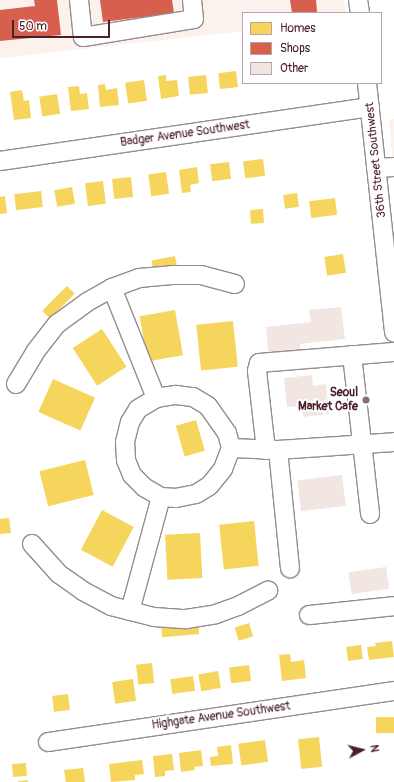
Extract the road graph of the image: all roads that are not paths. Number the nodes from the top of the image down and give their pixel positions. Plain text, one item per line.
1 (78, 0) edge
2 (192, 0) edge
3 (358, 0) edge
4 (360, 12) edge
5 (367, 84) edge
6 (370, 107) junction
7 (0, 161) edge
8 (385, 167) edge
9 (235, 284) dead end
10 (112, 288) junction
11 (393, 312) edge
12 (394, 333) edge
13 (394, 352) edge
14 (352, 355) junction
15 (16, 384) dead end
16 (156, 398) junction
17 (394, 442) edge
18 (362, 445) junction
19 (231, 448) junction
20 (272, 450) junction
21 (161, 497) junction
22 (370, 514) dead end
23 (32, 544) dead end
24 (290, 568) dead end
25 (268, 591) dead end
26 (394, 606) edge
27 (130, 612) junction
28 (309, 615) dead end
29 (394, 691) edge
30 (48, 742) dead end

1 - 2 street
3 - 4 street
5 - 6 street, 36th Street Southwest
6 - 7 street, Badger Avenue Southwest
6 - 8 street, 36th Street Southwest
8 - 11 street, 36th Street Southwest
9 - 10 street
10 - 15 street
10 - 16 street
11 - 12 street, 36th Street Southwest
13 - 14 street
14 - 18 street
14 - 20 street
16 - 19 street
16 - 21 street
17 - 18 street
18 - 20 street
18 - 22 street
19 - 20 street
19 - 21 street
20 - 24 street
21 - 27 street
23 - 27 street
25 - 27 street
26 - 28 street
29 - 30 street, Highgate Avenue Southwest

